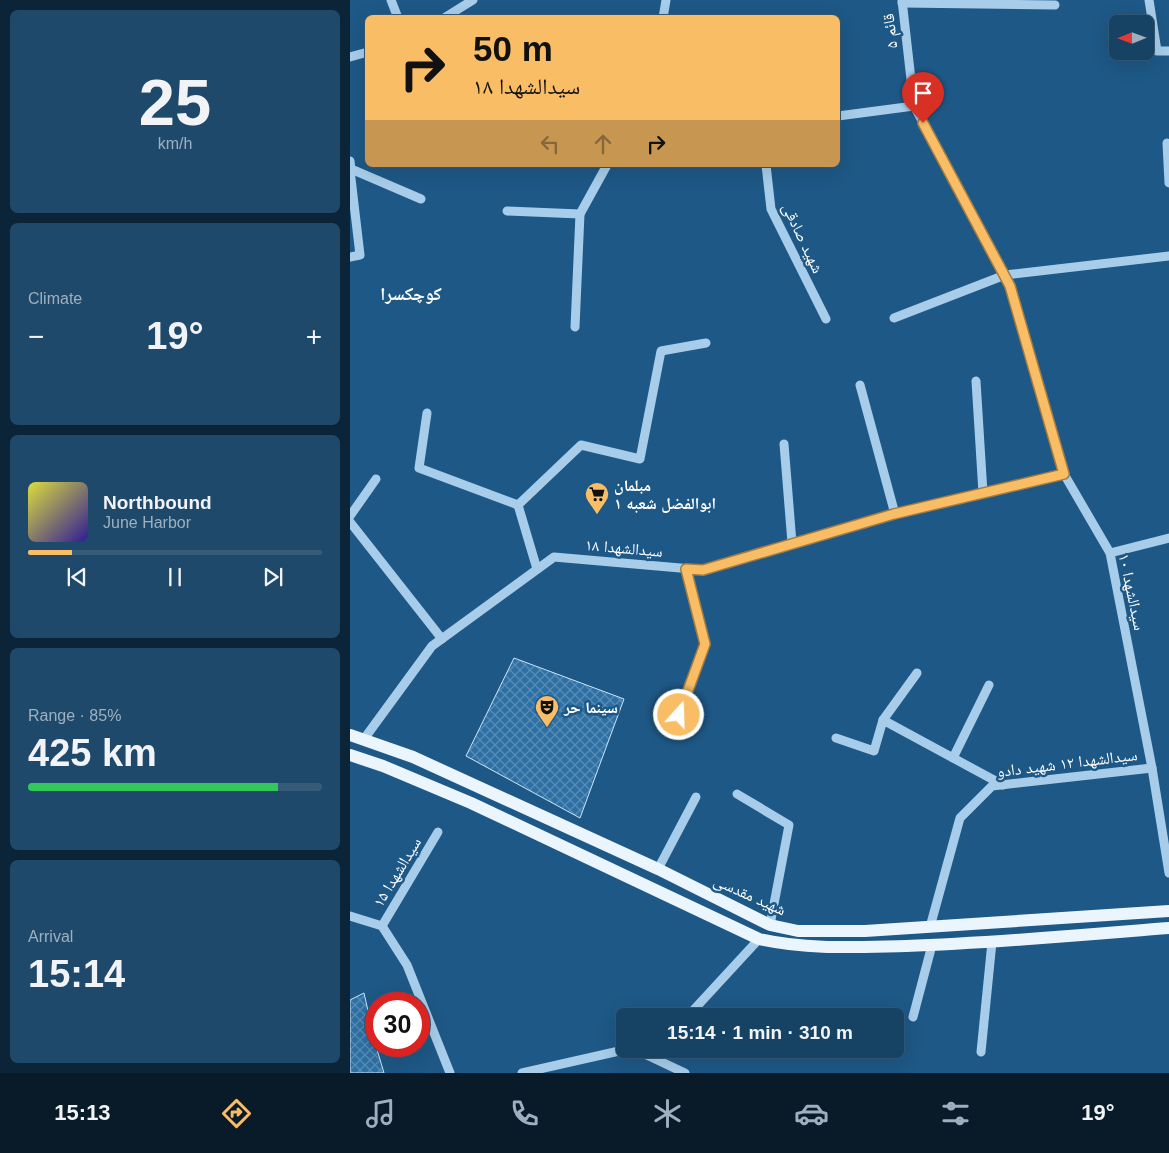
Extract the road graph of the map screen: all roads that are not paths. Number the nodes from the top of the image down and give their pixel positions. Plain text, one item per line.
1 (391, 0) edge
2 (473, 0) edge
3 (666, 0) edge
4 (1149, 0) edge
5 (902, 2) edge
6 (1055, 6) dead end
7 (397, 15) edge
8 (449, 15) edge
9 (664, 15) edge
10 (1169, 51) edge
11 (365, 53) edge
12 (350, 57) edge
13 (914, 106) junction
14 (840, 116) edge
15 (1167, 143) dead end
16 (350, 167) edge
17 (606, 167) edge
18 (766, 167) edge
19 (1169, 183) edge
20 (421, 199) dead end
21 (507, 212) dead end
22 (580, 214) junction
23 (1169, 256) edge
24 (350, 257) edge
25 (1004, 275) junction
26 (894, 318) dead end
27 (826, 319) dead end
28 (575, 327) dead end
29 (706, 343) dead end
30 (976, 381) dead end
31 (860, 385) dead end
32 (427, 412) dead end
33 (784, 444) dead end
34 (1064, 474) junction
35 (376, 479) dead end
36 (982, 493) junction
37 (518, 505) junction
38 (894, 514) junction
39 (350, 516) edge
40 (350, 522) edge
41 (1169, 538) edge
42 (792, 543) junction
43 (1110, 553) junction
44 (537, 569) junction
45 (686, 569) junction
46 (442, 639) junction
47 (917, 673) dead end
48 (989, 684) dead end
49 (679, 715) dead end
50 (883, 720) junction
51 (350, 735) edge
52 (836, 738) dead end
53 (364, 739) junction
54 (350, 755) edge
55 (953, 758) junction
56 (1152, 768) junction
57 (1003, 785) junction
58 (737, 794) dead end
59 (696, 797) dead end
60 (438, 832) dead end
61 (658, 869) junction
62 (1169, 873) edge
63 (1169, 911) edge
64 (350, 916) edge
65 (770, 925) junction
66 (382, 926) junction
67 (930, 927) junction
68 (1169, 928) edge
69 (759, 939) junction
70 (992, 942) junction
71 (932, 945) junction
72 (695, 1008) edge
73 (913, 1017) dead end
74 (616, 1052) edge
75 (981, 1052) dead end
76 (653, 1058) edge
77 (450, 1073) edge
78 (522, 1073) edge
79 (685, 1073) edge

1 - 7 street
2 - 8 street
3 - 9 street
4 - 10 street
5 - 6 street
5 - 13 street, قائم ۵
11 - 12 street
13 - 14 street
13 - 25 street, قائم ۵
15 - 19 street
16 - 20 street
16 - 24 street
17 - 22 street
18 - 27 street, شهید صادقی
21 - 22 street
22 - 28 street
23 - 25 street
25 - 26 street
25 - 34 street, سیدالشهدا ۱۰
29 - 37 street
30 - 36 street
31 - 38 street
32 - 37 street
33 - 42 street
34 - 36 street, سیدالشهدا ۱۸
34 - 43 street, سیدالشهدا ۱۰
35 - 39 street
36 - 38 street, سیدالشهدا ۱۸
37 - 44 street
38 - 42 street, سیدالشهدا ۱۸
40 - 46 street
41 - 43 street
42 - 45 street, سیدالشهدا ۱۸
43 - 56 street, سیدالشهدا ۱۰
44 - 45 street, سیدالشهدا ۱۸
44 - 46 street, سیدالشهدا ۱۸
45 - 49 street
46 - 53 street, سیدالشهدا ۱۸
47 - 50 street
48 - 55 street
50 - 52 street
50 - 55 street
51 - 53 main road, شهید مقدسی
53 - 61 main road, شهید مقدسی
54 - 69 main road, شهید مقدسی
55 - 57 street
56 - 57 street, سیدالشهدا ۱۲ شهید دادو
56 - 62 street, سیدالشهدا ۱۰
57 - 67 street, سیدالشهدا ۱۲ شهید دادو
58 - 65 street
59 - 61 street
60 - 66 street, سیدالشهدا ۱۵
61 - 65 main road, شهید مقدسی
63 - 67 main road, شهید مقدسی
64 - 66 street
65 - 67 main road, شهید مقدسی
65 - 69 main road
66 - 77 street
68 - 70 main road, شهید مقدسی
69 - 71 main road, شهید مقدسی
69 - 72 street
70 - 71 main road, شهید مقدسی
70 - 75 street
71 - 73 street
74 - 78 street
76 - 79 street

